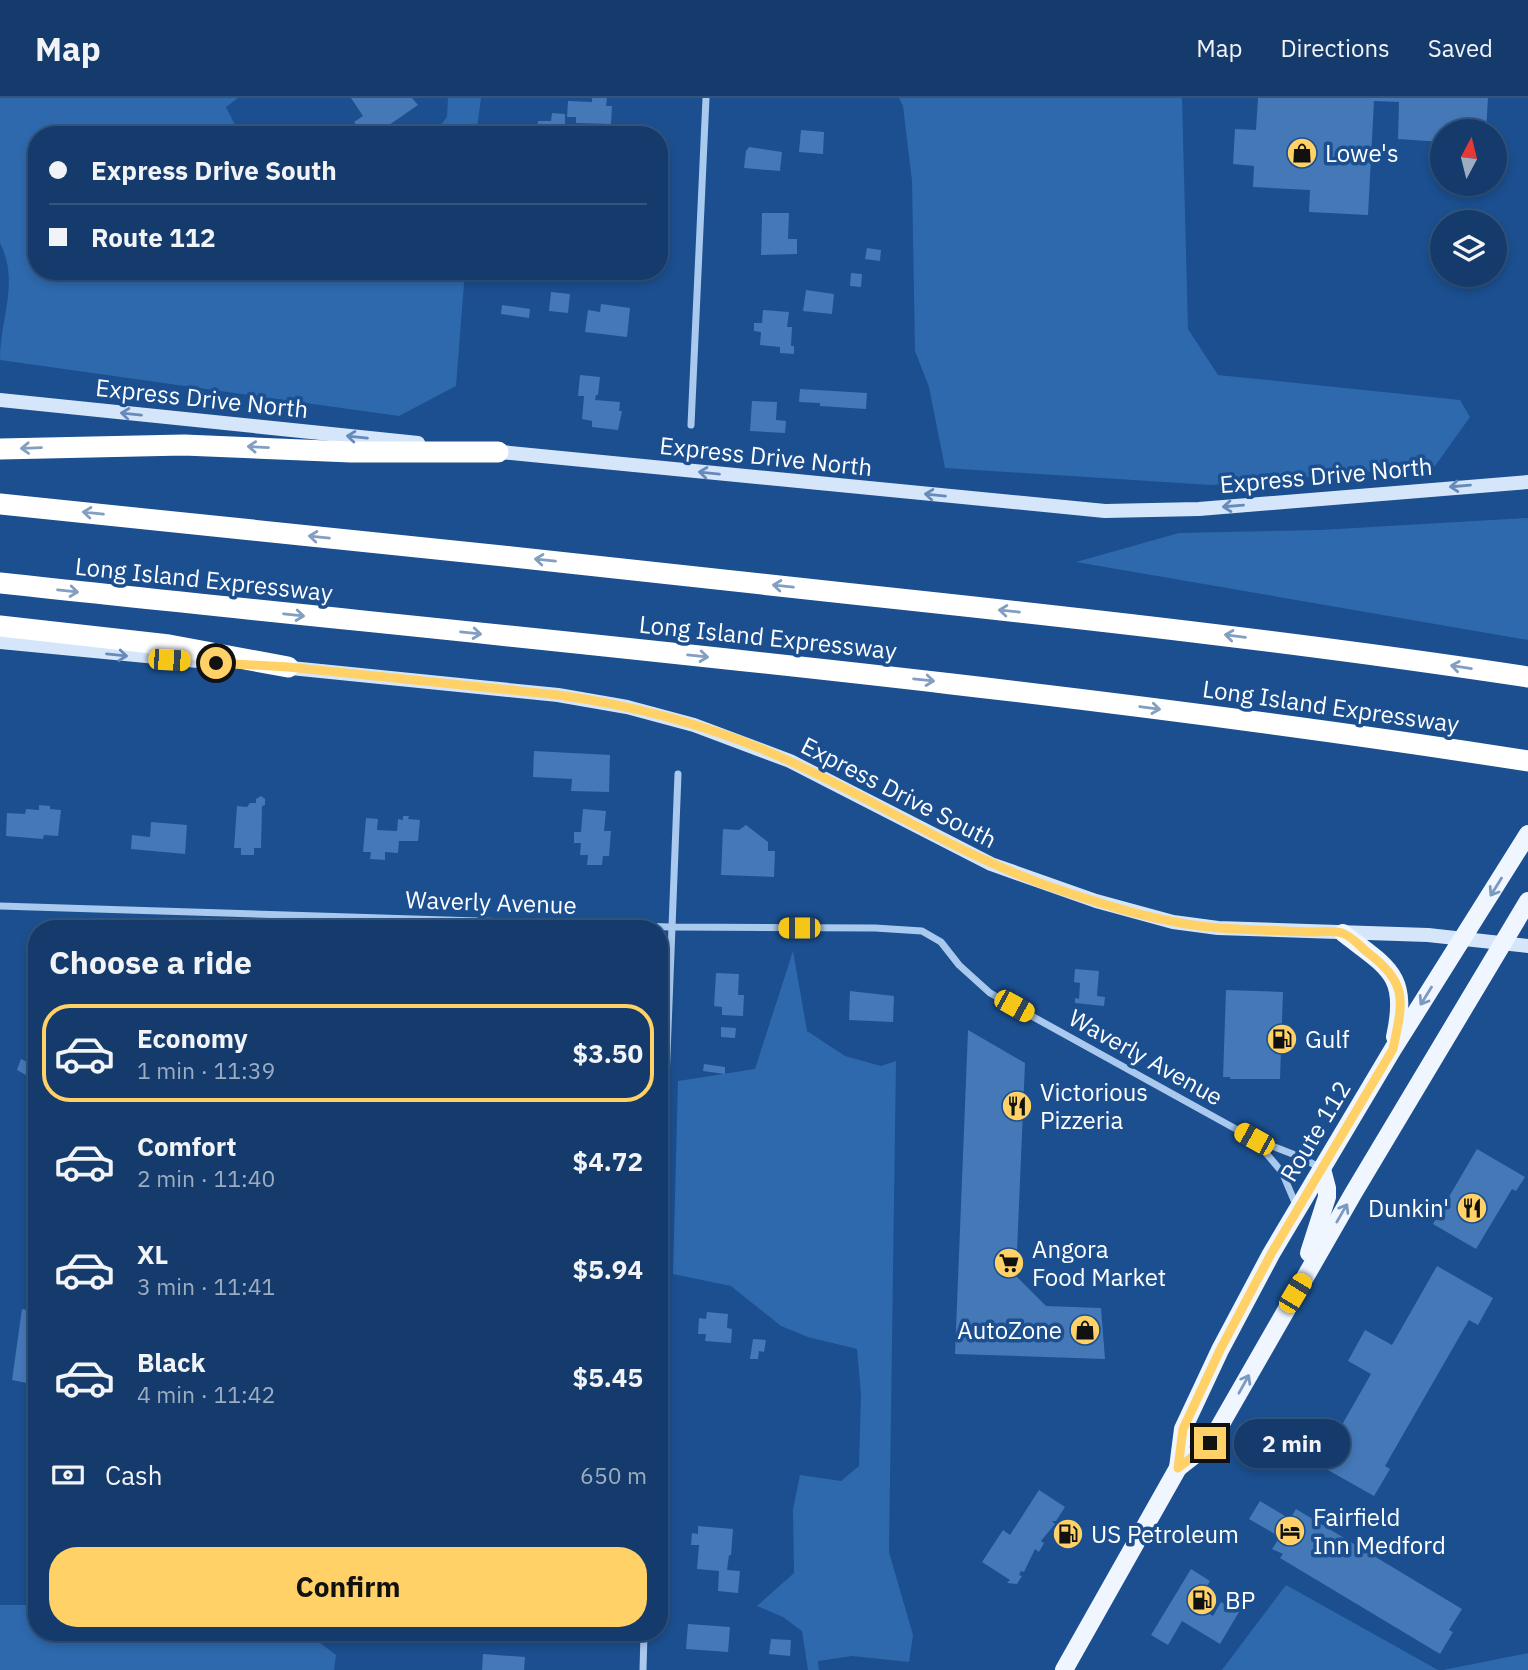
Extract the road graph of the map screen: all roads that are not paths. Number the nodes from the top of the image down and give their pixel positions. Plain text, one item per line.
1 (706, 98) edge
2 (0, 401) edge
3 (691, 425) dead end
4 (0, 449) edge
5 (498, 452) junction
6 (1528, 482) edge
7 (0, 504) edge
8 (0, 583) edge
9 (0, 626) edge
10 (0, 642) edge
11 (288, 667) junction
12 (1528, 677) edge
13 (1528, 761) edge
14 (678, 774) dead end
15 (1528, 834) edge
16 (1528, 901) edge
17 (0, 906) edge
18 (427, 920) edge
19 (668, 928) edge
20 (671, 928) junction
21 (1342, 933) junction
22 (1463, 939) junction
23 (1503, 943) junction
24 (1528, 946) edge
25 (668, 1011) edge
26 (1393, 1049) junction
27 (1254, 1139) junction
28 (1322, 1169) junction
29 (1297, 1209) junction
30 (1295, 1293) junction
31 (1178, 1468) junction
32 (645, 1641) edge
33 (643, 1670) edge
34 (1064, 1670) edge

1 - 3 street
5 -> 2 main road, Express Drive North
5 -> 4 highway
6 -> 5 main road, Express Drive North
12 -> 7 highway
8 -> 13 highway, Long Island Expressway
9 - 11 highway
10 -> 11 main road, Express Drive South
11 - 21 main road, Express Drive South
14 - 20 street
15 -> 22 main road, Route 112
16 - 23 main road, Route 112
17 - 18 street, Waverly Avenue
19 - 20 street, Waverly Avenue
20 - 25 street
20 - 27 street, Waverly Avenue
21 - 22 main road, Express Drive South
21 - 26 main road
22 - 23 main road, Express Drive South
22 -> 26 main road, Route 112
23 - 24 main road, Express Drive South
30 -> 23 main road, Route 112
26 - 28 main road, Route 112
27 - 28 street, Waverly Avenue
27 - 29 street, Waverly Avenue
28 - 29 main road, Route 112
28 - 30 main road
29 - 31 main road, Route 112
31 -> 30 main road, Route 112
31 - 34 main road, Route 112
32 - 33 street

